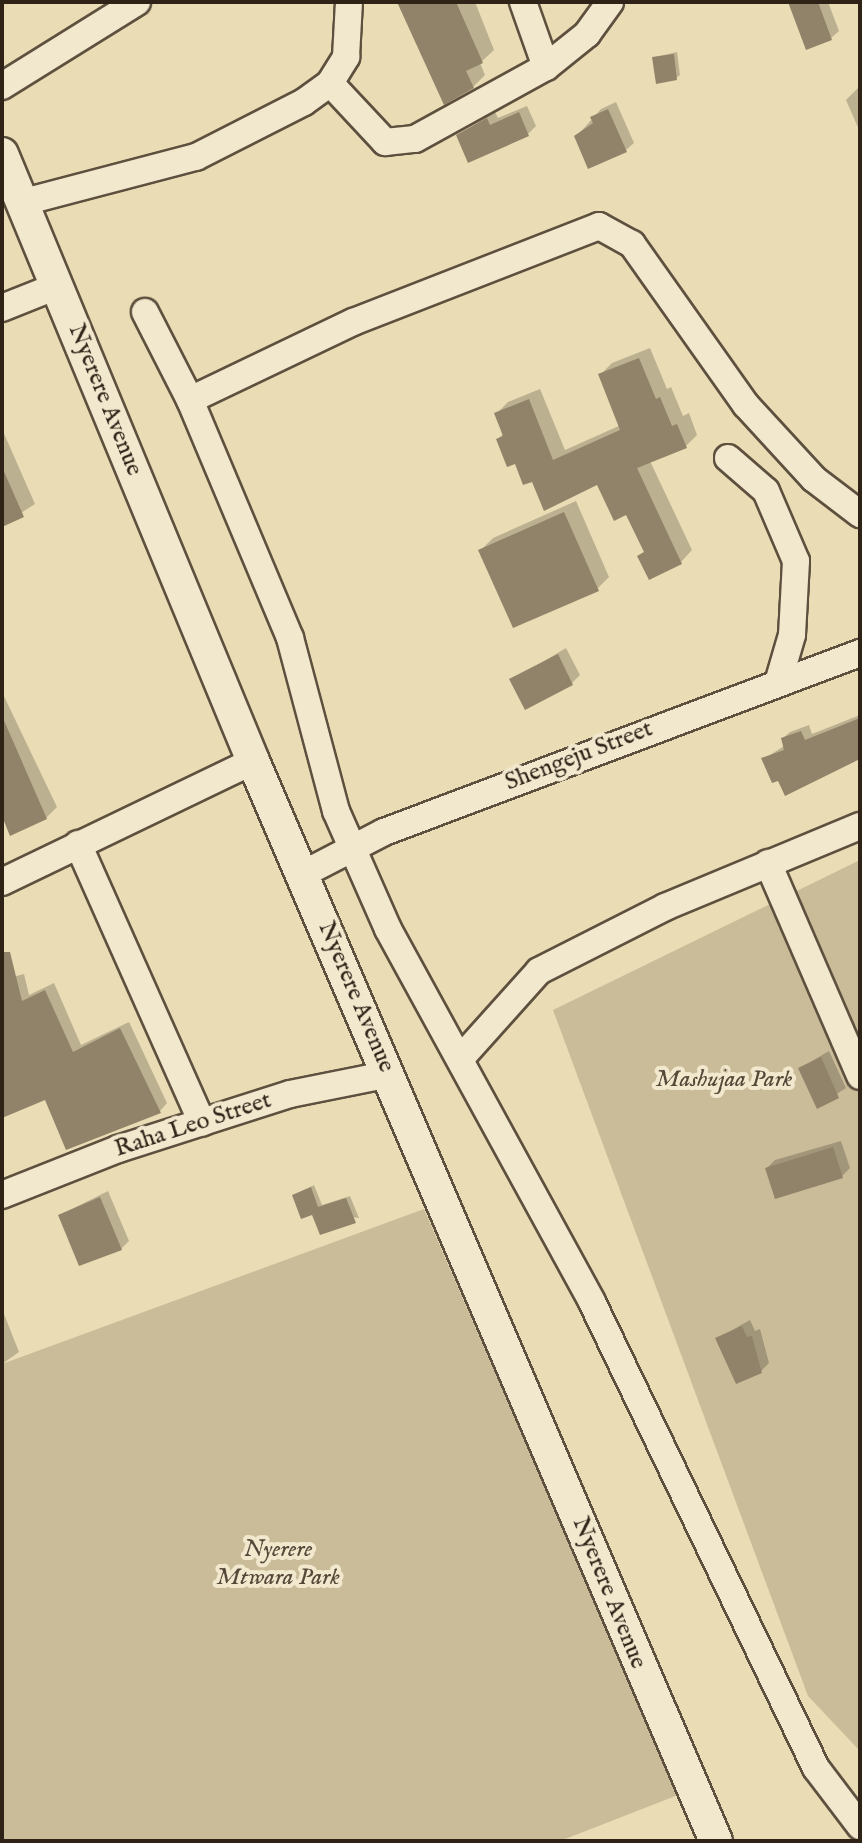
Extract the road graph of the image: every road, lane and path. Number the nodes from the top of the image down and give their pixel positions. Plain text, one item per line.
1 (137, 2) edge
2 (349, 2) edge
3 (523, 2) edge
4 (610, 2) edge
5 (546, 67) junction
6 (330, 83) junction
7 (2, 86) edge
8 (2, 154) edge
9 (24, 202) junction
10 (57, 286) junction
11 (2, 308) edge
12 (145, 312) dead end
13 (190, 400) junction
14 (728, 458) dead end
15 (860, 514) edge
16 (860, 653) edge
17 (778, 683) junction
18 (253, 761) junction
19 (860, 826) edge
20 (78, 844) junction
21 (351, 849) junction
22 (768, 863) junction
23 (303, 874) junction
24 (2, 882) edge
25 (461, 1058) junction
26 (390, 1074) junction
27 (860, 1076) edge
28 (202, 1123) junction
29 (2, 1195) edge
30 (860, 1826) edge
31 (718, 1840) edge

1 - 7 street
2 - 6 street
3 - 5 street
4 - 5 street
5 - 6 street
6 - 9 street
8 - 9 street, Nyerere Avenue
9 - 10 street, Nyerere Avenue
10 - 11 street
10 - 18 street, Nyerere Avenue
12 - 13 street
13 - 15 street
13 - 21 street
14 - 17 street
16 - 17 street, Shengeju Street
17 - 21 street, Shengeju Street
18 - 20 street
18 - 23 street, Nyerere Avenue
19 - 22 street
20 - 24 street
20 - 28 street
21 - 23 street, Shengeju Street
21 - 25 street
22 - 25 street
22 - 27 street
23 - 26 street, Nyerere Avenue
25 - 30 street
26 - 28 street, Raha Leo Street
26 - 31 street, Nyerere Avenue
28 - 29 street, Raha Leo Street

